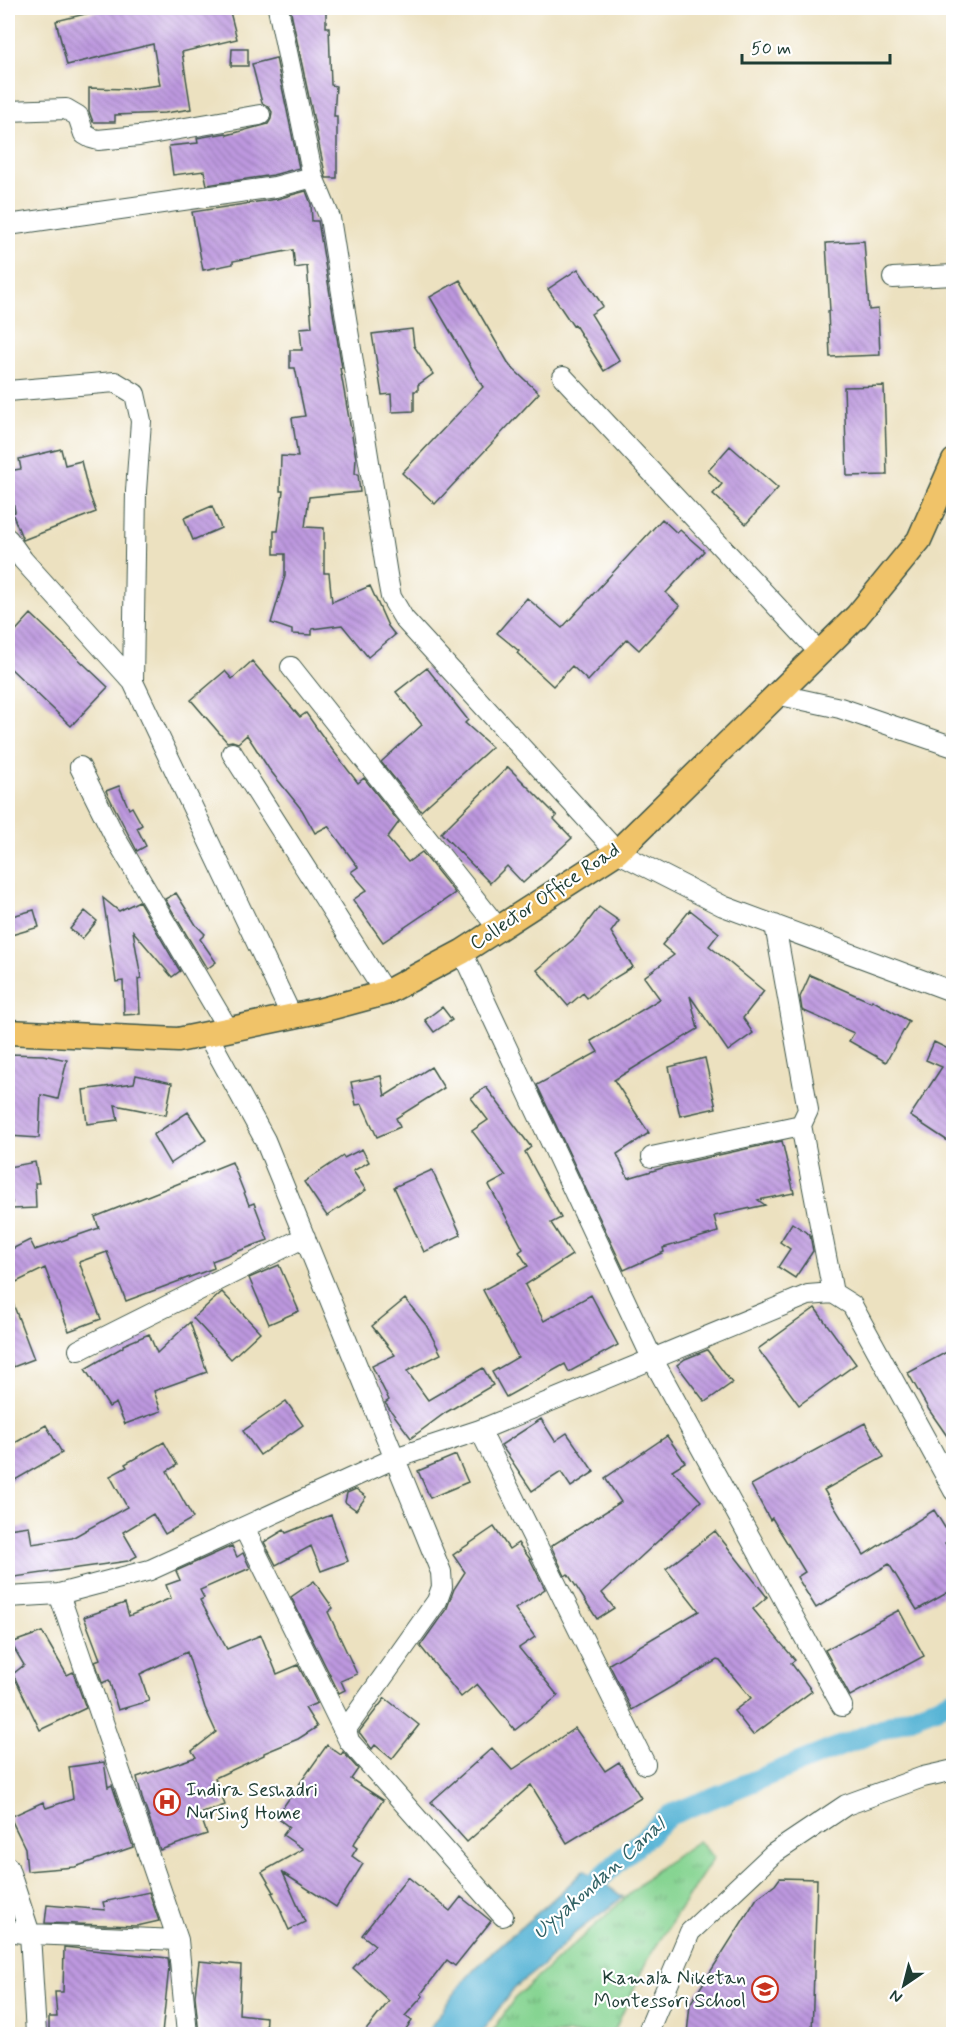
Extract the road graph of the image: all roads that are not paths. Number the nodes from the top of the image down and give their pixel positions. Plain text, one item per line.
1 (278, 8) edge
2 (8, 111) edge
3 (260, 115) dead end
4 (313, 177) junction
5 (8, 225) edge
6 (954, 275) edge
7 (893, 278) dead end
8 (563, 377) dead end
9 (8, 391) edge
10 (954, 461) edge
11 (8, 539) edge
12 (820, 653) junction
13 (291, 667) dead end
14 (133, 682) junction
15 (776, 694) junction
16 (954, 747) edge
17 (232, 753) dead end
18 (80, 767) dead end
19 (617, 852) junction
20 (775, 925) junction
21 (498, 928) junction
22 (462, 952) junction
23 (954, 992) edge
24 (385, 993) junction
25 (292, 1017) junction
26 (8, 1032) edge
27 (218, 1032) junction
28 (801, 1125) junction
29 (652, 1157) dead end
30 (305, 1237) junction
31 (833, 1293) junction
32 (79, 1350) dead end
33 (652, 1358) junction
34 (480, 1430) junction
35 (395, 1458) junction
36 (948, 1465) edge
37 (954, 1491) edge
38 (244, 1528) junction
39 (59, 1594) junction
40 (8, 1597) edge
41 (842, 1706) dead end
42 (348, 1741) junction
43 (645, 1764) dead end
44 (954, 1770) edge
45 (8, 1867) edge
46 (503, 1916) dead end
47 (8, 1931) edge
48 (30, 1934) junction
49 (178, 1940) junction
50 (36, 2034) edge
51 (187, 2034) edge
52 (647, 2034) edge

1 - 4 street
2 - 3 street
4 - 5 street
4 - 19 street
6 - 7 street
8 - 12 street
9 - 14 street
10 - 12 main road, Collector Office Road
11 - 14 street
12 - 15 main road, Collector Office Road
13 - 21 street
14 - 25 street
15 - 16 street
15 - 19 main road, Collector Office Road
17 - 24 street
18 - 27 street
19 - 20 street
19 - 21 main road, Collector Office Road
20 - 23 street
20 - 28 street
21 - 22 main road, Collector Office Road
22 - 24 main road, Collector Office Road
22 - 33 street
24 - 25 main road, Collector Office Road
25 - 27 main road, Collector Office Road
26 - 27 main road, Collector Office Road
27 - 30 street
28 - 29 street
28 - 31 street
30 - 32 street
30 - 35 street
31 - 33 street
31 - 36 street
33 - 34 street
33 - 41 street
34 - 35 street
34 - 43 street
35 - 38 street
35 - 42 street
36 - 37 street
38 - 39 street
38 - 42 street
39 - 40 street
39 - 49 street
42 - 46 street
44 - 52 street
45 - 48 street
47 - 48 street
48 - 49 street
48 - 50 street
49 - 51 street

